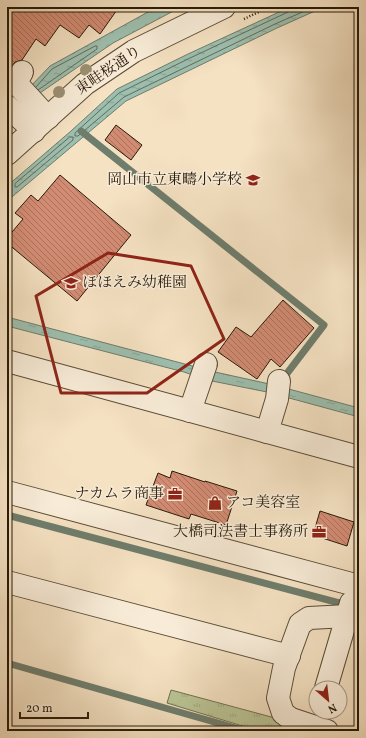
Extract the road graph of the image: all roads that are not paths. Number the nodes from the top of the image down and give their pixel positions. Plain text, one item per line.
1 (231, 15) edge
2 (20, 97) edge
3 (41, 124) junction
4 (9, 148) edge
5 (7, 361) edge
6 (203, 373) dead end
7 (278, 390) dead end
8 (190, 411) junction
9 (267, 432) junction
10 (359, 457) edge
11 (7, 492) edge
12 (7, 582) edge
13 (353, 599) edge
14 (288, 656) junction
15 (328, 680) edge
16 (311, 725) edge

1 - 3 street, 東畦桜通り
2 - 3 street
3 - 4 street, 東畦桜通り
5 - 8 street
6 - 8 street
7 - 9 street
8 - 9 street
9 - 10 street
11 - 13 street
12 - 14 street
13 - 14 street
13 - 15 street
14 - 16 street

